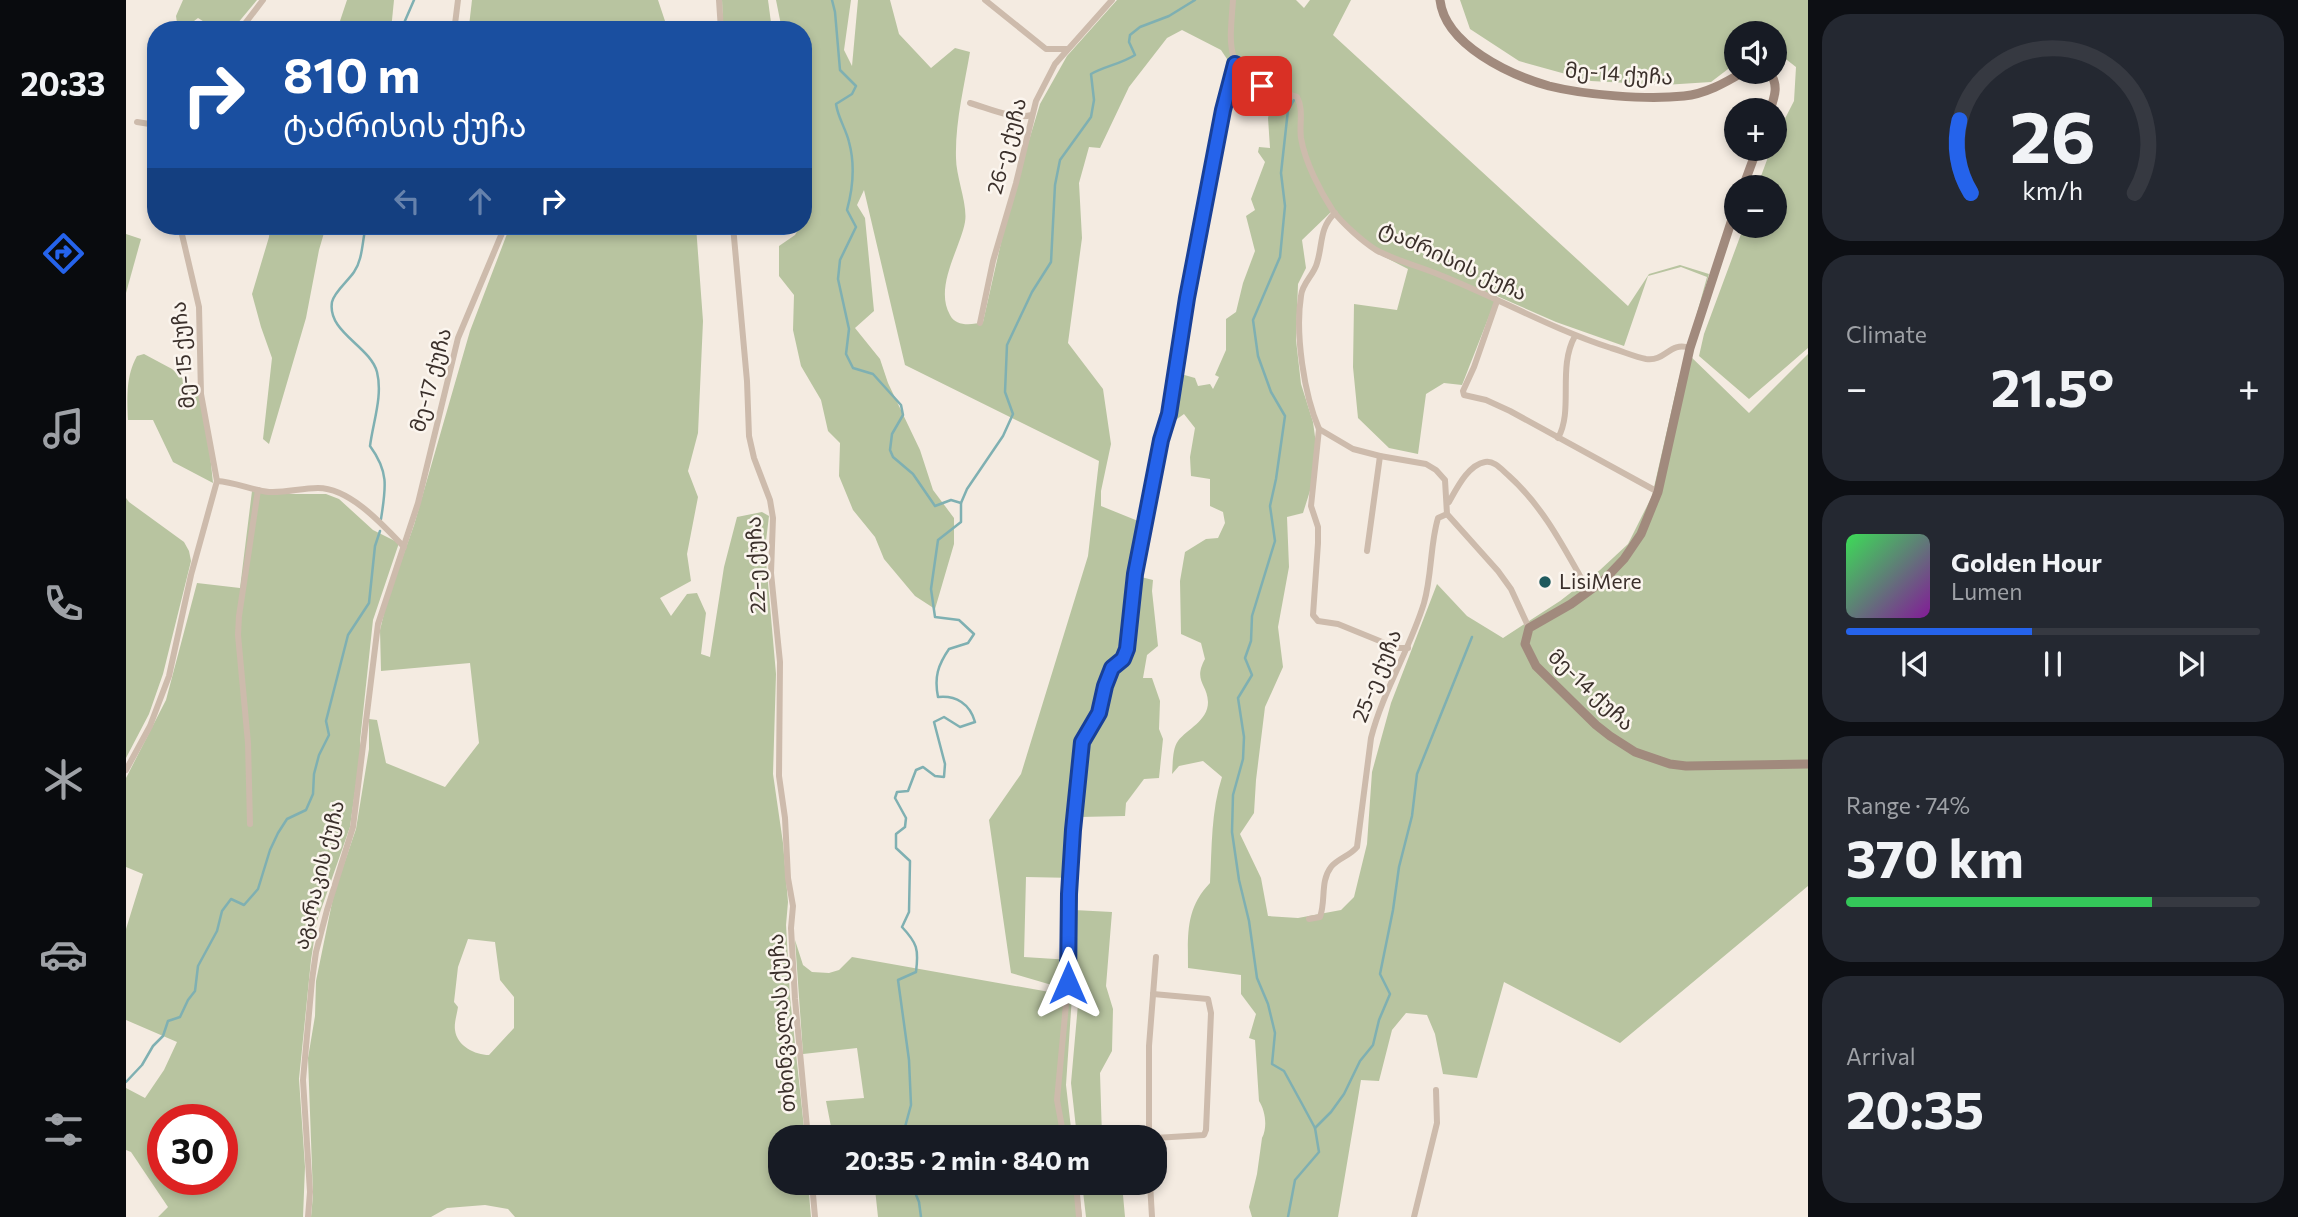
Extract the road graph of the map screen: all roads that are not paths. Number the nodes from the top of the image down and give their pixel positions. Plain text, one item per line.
1 (263, 0) edge
2 (458, 0) edge
3 (719, 0) edge
4 (985, 0) edge
5 (1112, 0) edge
6 (1233, 0) edge
7 (1440, 0) edge
8 (247, 21) edge
9 (455, 21) edge
10 (720, 21) edge
11 (1068, 49) junction
12 (1235, 64) junction
13 (1724, 83) edge
14 (970, 103) dead end
15 (1032, 115) junction
16 (137, 122) dead end
17 (147, 124) edge
18 (1335, 213) junction
19 (182, 235) edge
20 (501, 235) edge
21 (734, 235) edge
22 (1726, 238) edge
23 (1497, 301) junction
24 (981, 323) dead end
25 (1575, 336) junction
26 (1690, 348) junction
27 (1319, 429) junction
28 (1558, 438) junction
29 (1380, 456) junction
30 (217, 481) junction
31 (258, 490) junction
32 (1658, 492) junction
33 (1448, 503) junction
34 (1447, 514) junction
35 (404, 547) junction
36 (1367, 551) dead end
37 (1589, 592) junction
38 (1529, 628) junction
39 (1408, 648) junction
40 (1808, 764) edge
41 (126, 770) edge
42 (250, 824) dead end
43 (793, 906) joint
44 (1310, 919) dead end
45 (1156, 957) dead end
46 (1153, 994) junction
47 (1436, 1090) dead end
48 (807, 1125) edge
49 (1062, 1125) edge
50 (1149, 1125) edge
51 (1167, 1138) edge
52 (813, 1195) edge
53 (1077, 1195) edge
54 (1151, 1195) edge
55 (308, 1217) edge
56 (815, 1217) edge
57 (1079, 1217) edge
58 (1152, 1217) edge
59 (1414, 1217) edge

1 - 8 street
2 - 9 street
3 - 10 street
4 - 11 street
5 - 11 street, 26-ე ქუჩა
6 - 12 street
7 - 13 street, მე-14 ქუჩა
11 - 15 street, 26-ე ქუჩა
12 - 18 street, ტაძრისის ქუჩა
12 - 49 street
14 - 15 street
15 - 24 street, 26-ე ქუჩა
16 - 17 street
18 - 23 street, ტაძრისის ქუჩა
18 - 27 street
19 - 30 street, მე-15 ქუჩა
20 - 35 street, მე-17 ქუჩა
21 - 43 street, 22-ე ქუჩა
22 - 26 street, მე-14 ქუჩა
23 - 25 street, ტაძრისის ქუჩა
23 - 28 street
25 - 26 street, ტაძრისის ქუჩა
25 - 28 street
26 - 32 street, მე-14 ქუჩა
27 - 29 street
27 - 39 street
28 - 32 street
29 - 33 street
29 - 36 street
30 - 31 street
30 - 41 street
31 - 35 street
31 - 42 street
32 - 37 street, მე-14 ქუჩა
33 - 34 street
33 - 37 street
34 - 38 street
34 - 39 street, 25-ე ქუჩა
35 - 55 street, აგარაკის ქუჩა
37 - 38 street, მე-14 ქუჩა
38 - 40 street, მე-14 ქუჩა
39 - 44 street, 25-ე ქუჩა
43 - 48 street, თხინვალას ქუჩა
45 - 46 street
46 - 50 street
46 - 51 street
47 - 59 street
52 - 56 street
53 - 57 street
54 - 58 street

